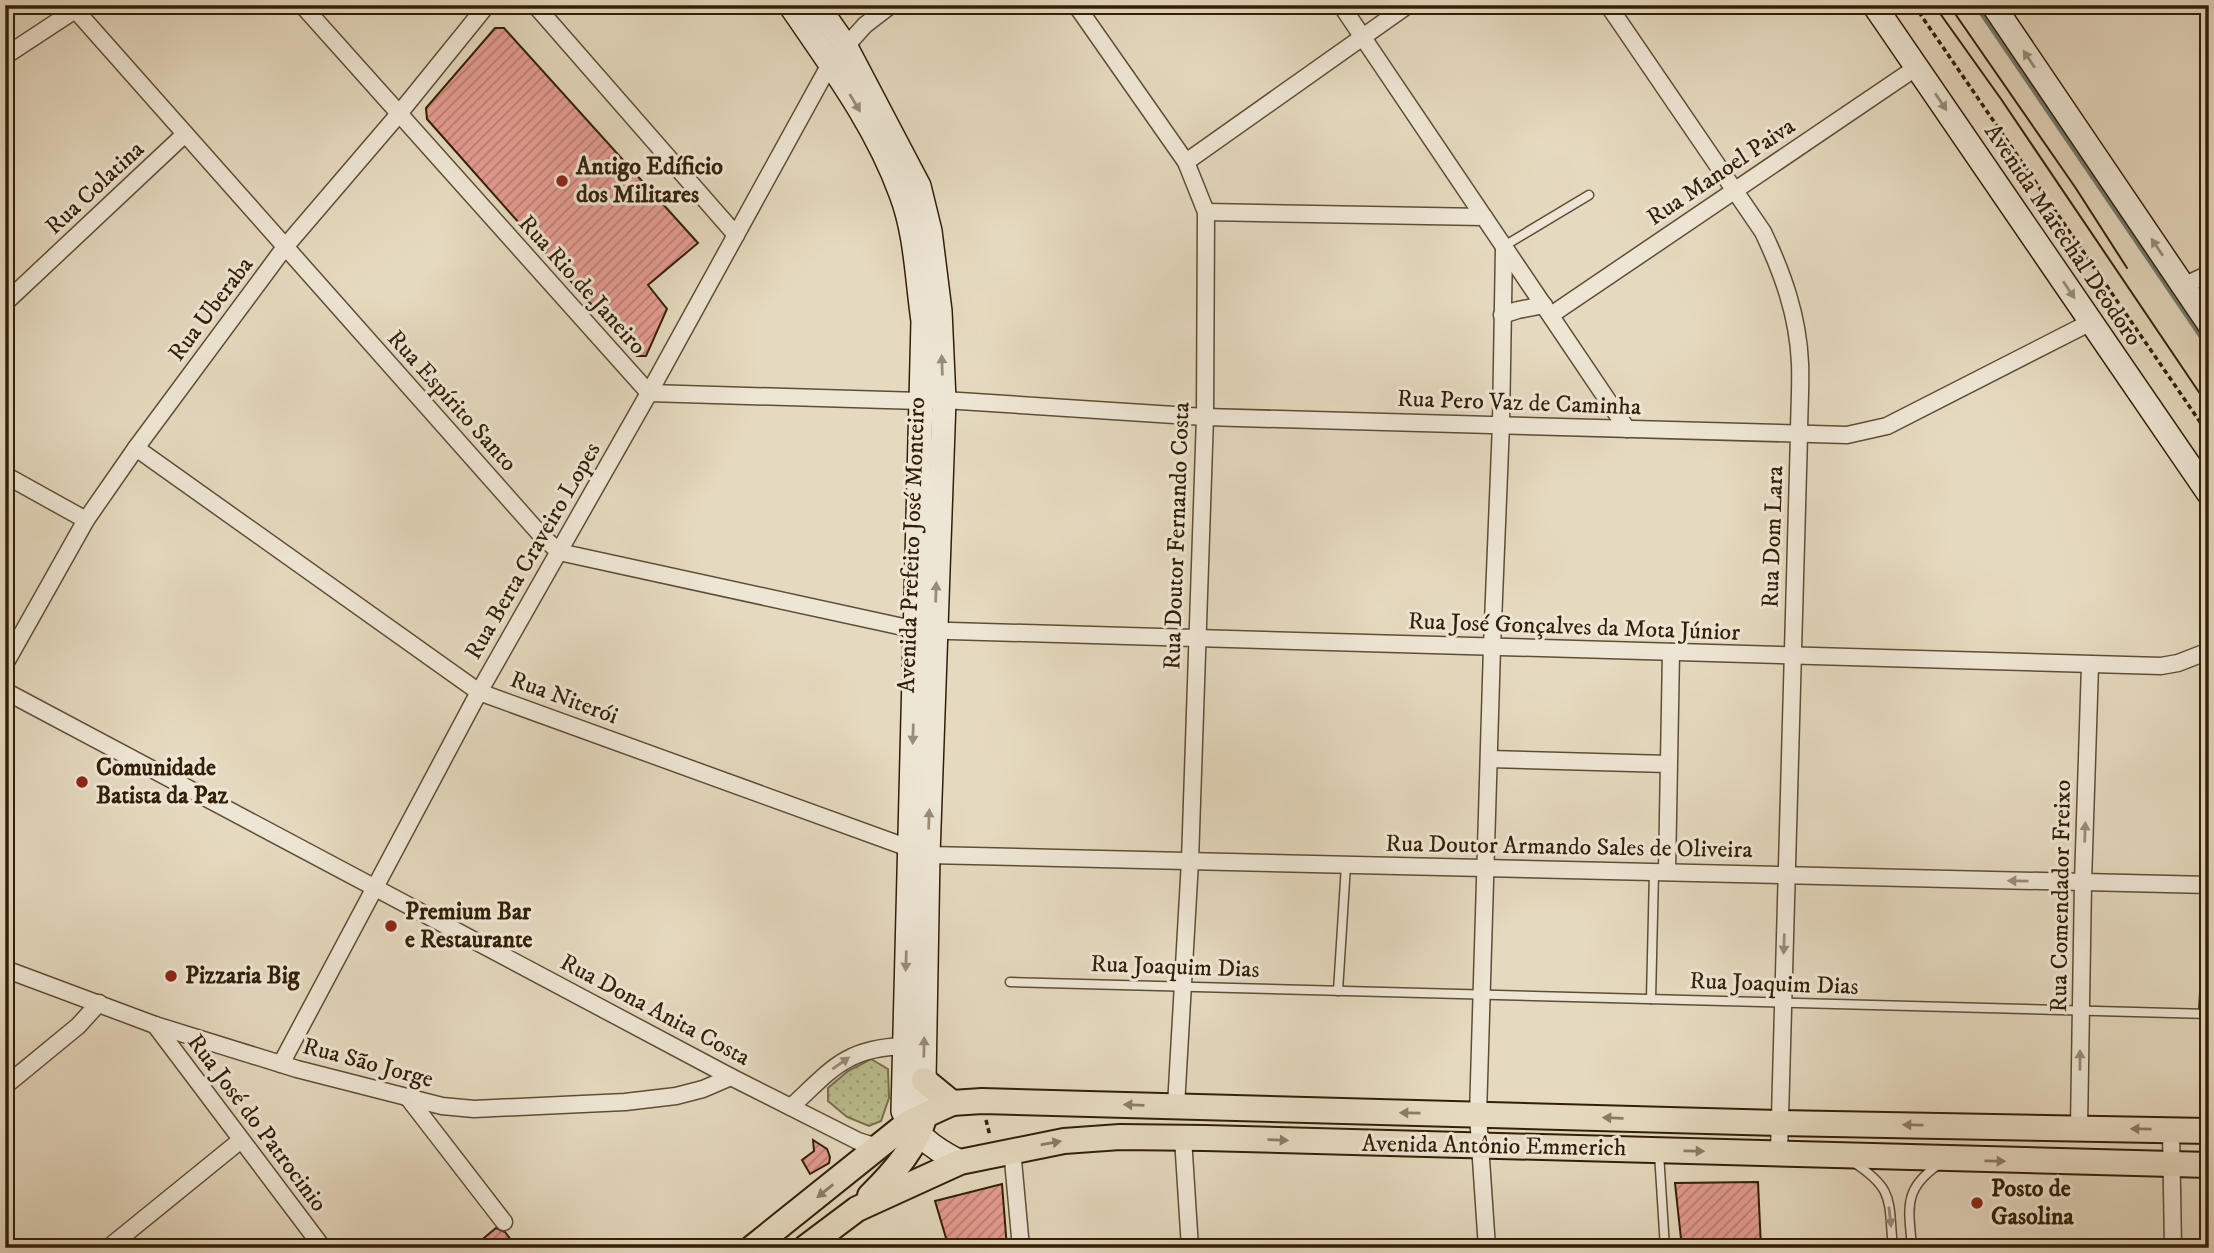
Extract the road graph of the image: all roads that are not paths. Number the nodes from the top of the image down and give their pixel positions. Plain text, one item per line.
1 (302, 5) edge
2 (487, 5) edge
3 (535, 5) edge
4 (790, 5) edge
5 (817, 5) edge
6 (891, 5) edge
7 (1076, 5) edge
8 (1341, 5) edge
9 (1408, 5) edge
10 (1608, 5) edge
11 (1874, 5) edge
12 (2000, 7) edge
13 (73, 8) edge
14 (1363, 37) junction
15 (845, 46) junction
16 (5, 56) edge
17 (830, 64) junction
18 (1917, 67) junction
19 (398, 115) junction
20 (185, 134) junction
21 (1186, 162) junction
22 (1735, 190) junction
23 (1589, 195) dead end
24 (1206, 212) junction
25 (1484, 217) junction
26 (736, 235) junction
27 (1504, 246) junction
28 (285, 247) junction
29 (2209, 274) edge
30 (2183, 286) junction
31 (5, 303) edge
32 (1548, 310) junction
33 (1502, 315) junction
34 (2091, 322) junction
35 (2209, 324) edge
36 (649, 393) junction
37 (944, 400) junction
38 (920, 401) junction
39 (1205, 417) junction
40 (1501, 424) junction
41 (1627, 429) junction
42 (1799, 435) junction
43 (136, 448) junction
44 (5, 475) edge
45 (2209, 494) edge
46 (86, 520) junction
47 (559, 552) junction
48 (926, 630) junction
49 (1197, 638) junction
50 (1492, 647) junction
51 (2209, 651) edge
52 (1671, 652) junction
53 (1793, 656) junction
54 (5, 664) edge
55 (2090, 664) junction
56 (5, 691) edge
57 (479, 692) junction
58 (1489, 759) junction
59 (1668, 764) junction
60 (919, 852) junction
61 (1190, 861) junction
62 (1346, 865) junction
63 (1486, 869) junction
64 (1661, 872) junction
65 (1786, 875) junction
66 (2083, 882) junction
67 (2209, 885) edge
68 (375, 887) junction
69 (2209, 925) edge
70 (5, 969) edge
71 (1010, 982) dead end
72 (1181, 986) junction
73 (1338, 991) junction
74 (1483, 995) junction
75 (1651, 999) junction
76 (99, 1003) junction
77 (1783, 1004) junction
78 (2080, 1011) junction
79 (2206, 1014) edge
80 (155, 1025) junction
81 (904, 1046) junction
82 (281, 1064) junction
83 (732, 1077) junction
84 (913, 1081) junction
85 (5, 1086) edge
86 (409, 1099) junction
87 (952, 1103) junction
88 (1176, 1106) junction
89 (791, 1107) junction
90 (1478, 1115) junction
91 (1779, 1123) junction
92 (918, 1124) junction
93 (2079, 1128) junction
94 (2171, 1130) junction
95 (2209, 1131) edge
96 (1183, 1138) junction
97 (241, 1140) junction
98 (1479, 1146) junction
99 (877, 1147) junction
100 (1002, 1147) junction
101 (1658, 1150) junction
102 (1779, 1153) junction
103 (1845, 1157) junction
104 (1947, 1160) junction
105 (960, 1162) junction
106 (2172, 1164) junction
107 (900, 1165) junction
108 (2209, 1165) edge
109 (857, 1209) junction
110 (504, 1222) dead end
111 (108, 1248) edge
112 (323, 1248) edge
113 (752, 1248) edge
114 (805, 1248) edge
115 (1021, 1248) edge
116 (1190, 1248) edge
117 (1487, 1248) edge
118 (1665, 1248) edge
119 (1893, 1248) edge
120 (1912, 1248) edge
121 (1984, 1248) edge
122 (2015, 1248) edge
123 (2173, 1248) edge

1 - 19 street, Rua Rio de Janeiro
2 - 19 street, Rua Uberaba
3 - 26 street
4 - 17 main road, Avenida Prefeito José Monteiro
5 - 15 main road, Avenida Prefeito José Monteiro
6 - 15 street, Rua Berta Craveiro Lopes
7 - 21 street, Rua Doutor Fernando Costa
8 - 14 street
9 - 14 street
10 - 22 street, Rua Dom Lara
11 - 18 main road, Avenida Marechal Deodoro
30 -> 12 main road
13 - 16 street
13 - 20 street, Rua Espírito Santo
14 - 21 street
14 - 25 street
15 - 17 street, Rua Berta Craveiro Lopes
37 -> 15 main road, Avenida Prefeito José Monteiro
17 - 26 street, Rua Berta Craveiro Lopes
17 -> 38 main road, Avenida Prefeito José Monteiro
18 - 22 street, Rua Manoel Paiva
18 -> 34 main road, Avenida Marechal Deodoro
19 - 28 street, Rua Uberaba
19 - 36 street, Rua Rio de Janeiro
20 - 28 street, Rua Espírito Santo
20 - 31 street, Rua Colatina
21 - 24 street, Rua Doutor Fernando Costa
22 - 32 street, Rua Manoel Paiva
22 - 42 street, Rua Dom Lara
23 - 27 lane
24 - 25 street
24 - 39 street, Rua Doutor Fernando Costa
25 - 27 street
26 - 36 street, Rua Berta Craveiro Lopes
27 - 32 street
27 - 33 street
28 - 43 street, Rua Uberaba
28 - 47 street, Rua Espírito Santo
29 - 30 street
30 - 35 main road
32 - 33 street
32 - 41 street
33 - 40 street
34 - 42 street, Rua Pero Vaz de Caminha
34 - 45 main road, Avenida Marechal Deodoro
36 - 38 street
36 - 47 street, Rua Berta Craveiro Lopes
37 - 38 street, Rua Pero Vaz de Caminha
37 - 39 street, Rua Pero Vaz de Caminha
48 -> 37 main road, Avenida Prefeito José Monteiro
38 - 48 main road, Avenida Prefeito José Monteiro
39 - 40 street, Rua Pero Vaz de Caminha
39 - 49 street, Rua Doutor Fernando Costa
40 - 41 street, Rua Pero Vaz de Caminha
40 - 50 street
41 - 42 street, Rua Pero Vaz de Caminha
42 - 53 street, Rua Dom Lara
43 - 46 street, Rua Uberaba
43 - 57 street, Rua Niterói
44 - 46 street
46 - 54 street, Rua Uberaba
47 - 48 street
47 - 57 street, Rua Berta Craveiro Lopes
48 - 49 street, Rua José Gonçalves da Mota Júnior
48 - 60 main road, Avenida Prefeito José Monteiro
49 - 50 street, Rua José Gonçalves da Mota Júnior
49 - 61 street, Rua Doutor Fernando Costa
50 - 52 street, Rua José Gonçalves da Mota Júnior
50 - 58 street
51 - 55 street, Rua José Gonçalves da Mota Júnior
52 - 53 street, Rua José Gonçalves da Mota Júnior
52 - 59 street
53 - 55 street, Rua José Gonçalves da Mota Júnior
53 - 65 street, Rua Dom Lara
66 -> 55 street, Rua Comendador Freixo
56 - 68 street, Rua Dona Anita Costa
57 - 60 street, Rua Niterói
57 - 68 street, Rua Berta Craveiro Lopes
58 - 59 street
58 - 63 street
59 - 64 street
60 - 61 street, Rua Doutor Armando Sales de Oliveira
60 -> 81 main road, Avenida Prefeito José Monteiro
84 -> 60 main road, Avenida Prefeito José Monteiro
61 - 62 street, Rua Doutor Armando Sales de Oliveira
61 - 72 street, Rua Doutor Fernando Costa
62 - 63 street, Rua Doutor Armando Sales de Oliveira
62 - 73 lane
63 - 64 street, Rua Doutor Armando Sales de Oliveira
63 - 74 street
64 - 65 street, Rua Doutor Armando Sales de Oliveira
64 - 75 lane
66 -> 65 street, Rua Doutor Armando Sales de Oliveira
65 -> 77 street, Rua Dom Lara
66 - 67 street, Rua Doutor Armando Sales de Oliveira
66 - 78 street, Rua Comendador Freixo
68 - 82 street, Rua Berta Craveiro Lopes
68 - 83 street, Rua Dona Anita Costa
69 - 79 lane
70 - 76 street, Rua São Jorge
71 - 72 lane, Rua Joaquim Dias
72 - 73 lane, Rua Joaquim Dias
72 - 88 street, Rua Doutor Fernando Costa
73 - 74 lane, Rua Joaquim Dias
74 - 75 lane, Rua Joaquim Dias
74 - 90 street
75 - 77 lane, Rua Joaquim Dias
76 - 80 street, Rua São Jorge
76 - 85 street
77 - 78 lane, Rua Joaquim Dias
77 - 91 street, Rua Dom Lara
78 - 79 lane, Rua Joaquim Dias
93 -> 78 street, Rua Comendador Freixo
80 - 82 street, Rua São Jorge
80 - 97 street, Rua José do Patrocinio
81 - 84 main road, Avenida Prefeito José Monteiro
89 -> 81 street
82 - 86 street, Rua São Jorge
83 - 86 street, Rua São Jorge
83 - 89 street, Rua Dona Anita Costa
84 - 87 main road
84 - 92 main road, Avenida Prefeito José Monteiro
86 - 110 street
88 -> 87 main road, Avenida Antônio Emmerich
87 - 92 main road, Avenida Antônio Emmerich
90 -> 88 main road, Avenida Antônio Emmerich
89 - 99 street, Rua Dona Anita Costa
91 -> 90 main road, Avenida Antônio Emmerich
90 - 98 street
93 -> 91 main road, Avenida Antônio Emmerich
91 - 102 street, Rua Dom Lara
92 - 99 main road, Avenida Antônio Emmerich
92 - 105 main road
92 - 107 main road
94 -> 93 main road, Avenida Antônio Emmerich
94 - 95 main road, Avenida Antônio Emmerich
94 - 106 street
96 -> 98 main road, Avenida Antônio Emmerich
100 -> 96 main road, Avenida Antônio Emmerich
96 - 116 street
97 - 111 street
97 - 112 street, Rua José do Patrocinio
98 - 101 main road, Avenida Antônio Emmerich
98 - 117 street
99 - 107 main road
99 -> 113 main road
100 - 105 main road, Avenida Antônio Emmerich
100 - 115 street
101 -> 102 main road, Avenida Antônio Emmerich
101 - 118 lane
102 - 103 main road, Avenida Antônio Emmerich
103 - 104 main road, Avenida Antônio Emmerich
103 -> 119 lane
104 -> 106 main road, Avenida Antônio Emmerich
104 - 120 lane
105 - 109 main road, Avenida Antônio Emmerich
106 - 108 main road, Avenida Antônio Emmerich
106 - 123 street
107 - 109 main road
109 - 114 main road, Avenida Antônio Emmerich
121 - 122 lane

